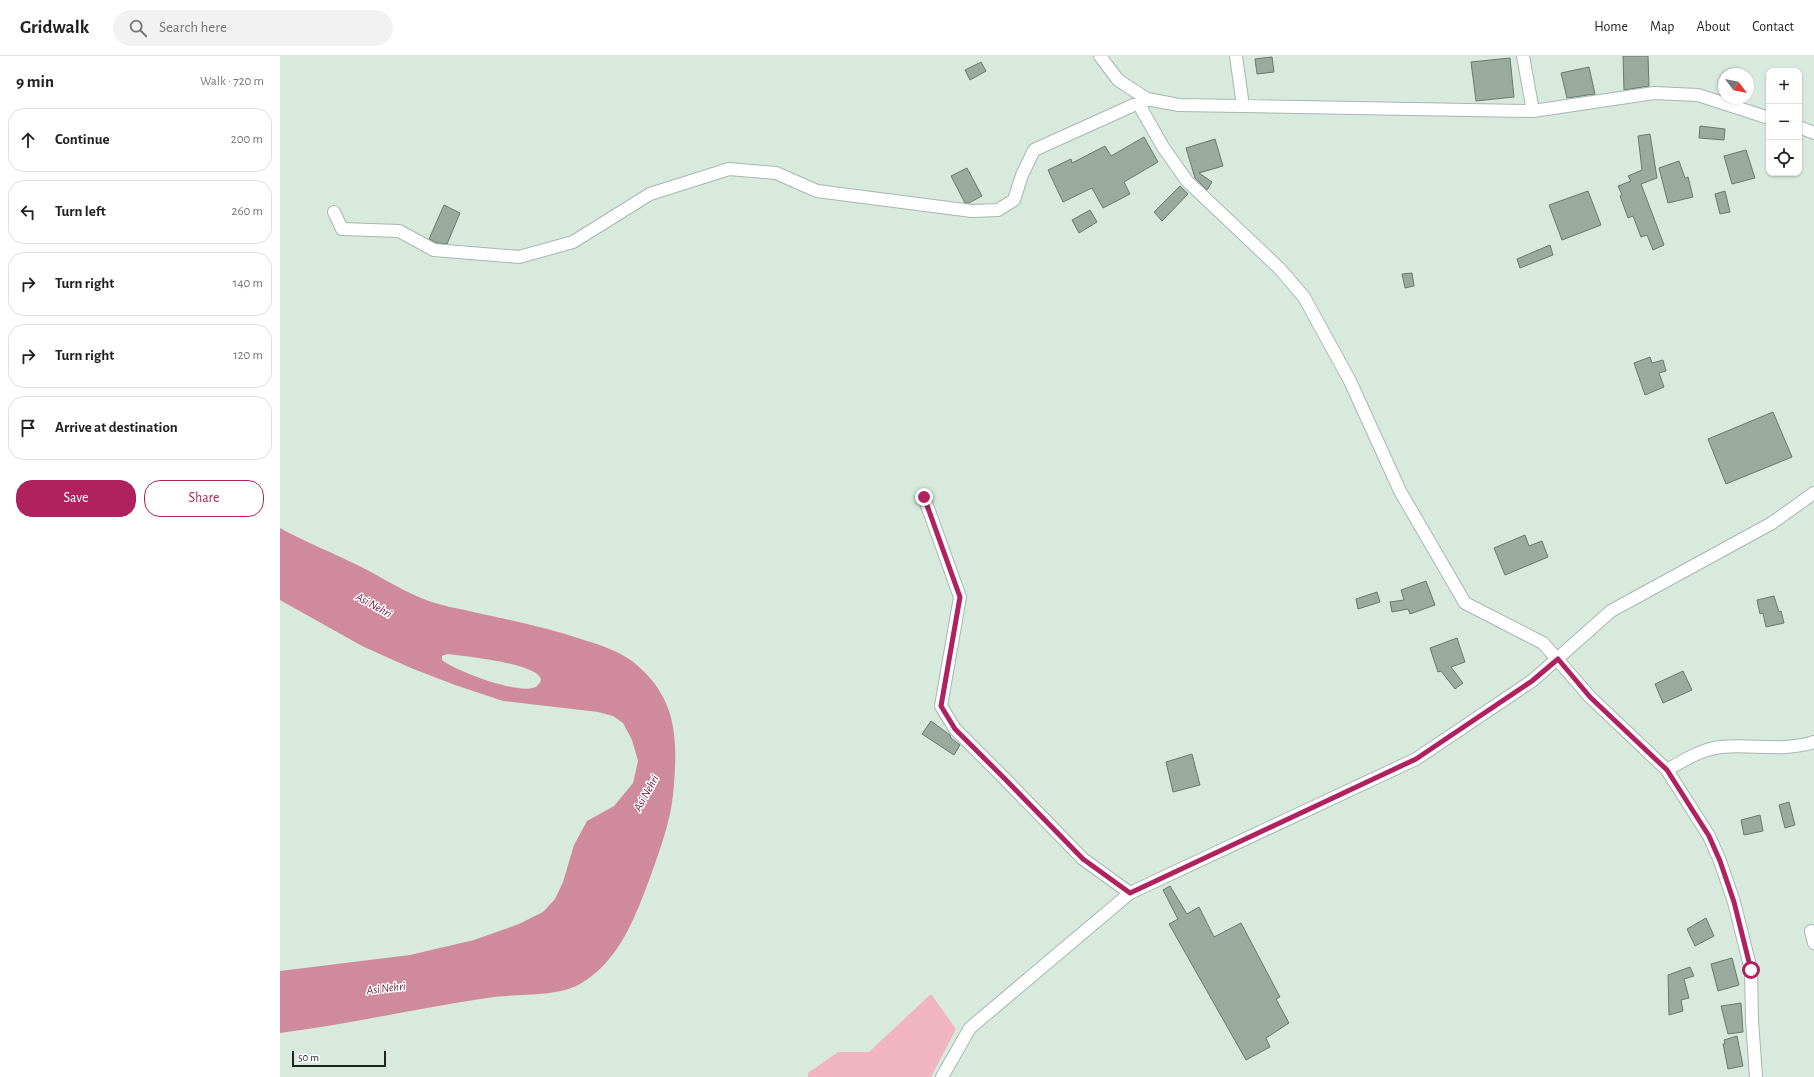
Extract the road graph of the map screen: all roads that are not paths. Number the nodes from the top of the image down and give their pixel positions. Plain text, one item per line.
1 (1100, 56) edge
2 (1236, 56) edge
3 (1523, 56) edge
4 (1144, 100) junction
5 (1243, 106) junction
6 (1533, 112) junction
7 (1766, 117) edge
8 (1802, 128) edge
9 (1814, 133) edge
10 (334, 212) dead end
11 (1814, 493) edge
12 (924, 497) dead end
13 (1558, 659) junction
14 (1814, 742) edge
15 (1667, 770) junction
16 (1130, 893) junction
17 (1811, 931) dead end
18 (1814, 943) edge
19 (942, 1077) edge
20 (1756, 1077) edge

1 - 4 street
2 - 5 street
3 - 6 street
4 - 5 street
4 - 10 street
4 - 13 street
5 - 6 street
6 - 7 street
8 - 9 street
11 - 13 street
12 - 16 street
13 - 15 street
13 - 16 street
14 - 15 street
15 - 20 street
16 - 19 street
17 - 18 street

